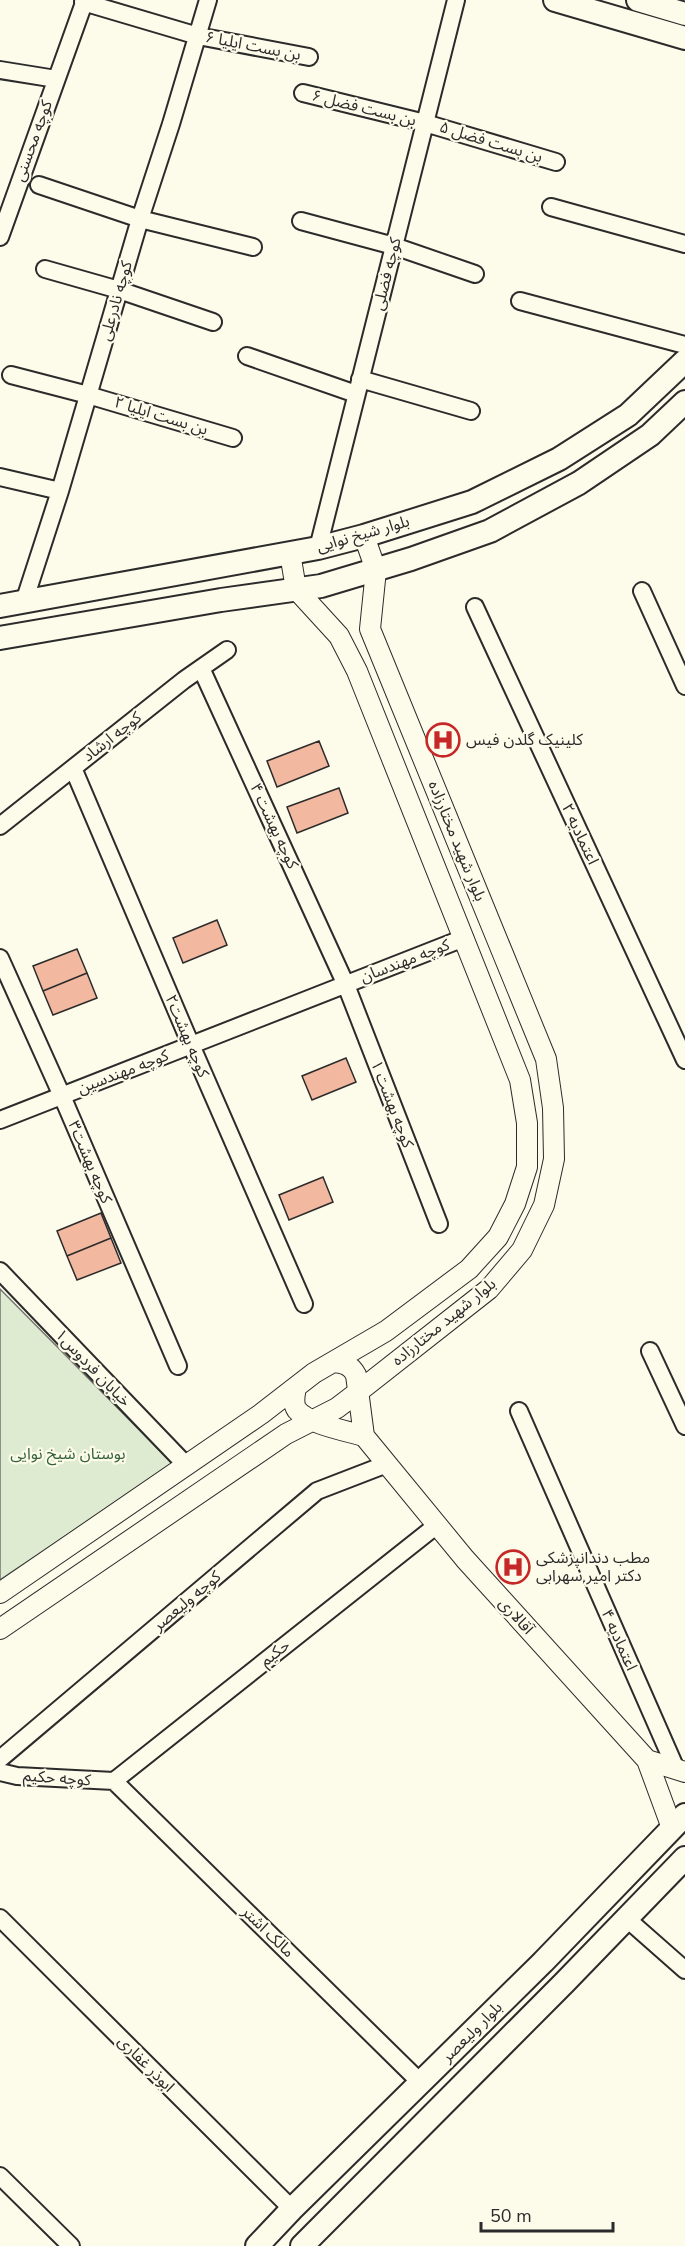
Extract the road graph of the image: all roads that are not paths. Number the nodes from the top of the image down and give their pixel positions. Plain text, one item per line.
1 (208, 0) edge
2 (456, 0) edge
3 (555, 0) edge
4 (638, 0) edge
5 (84, 1) edge
6 (685, 14) edge
7 (198, 36) junction
8 (685, 38) edge
9 (309, 57) dead end
10 (0, 70) edge
11 (56, 79) junction
12 (303, 93) dead end
13 (425, 123) junction
14 (556, 162) dead end
15 (39, 185) dead end
16 (551, 207) dead end
17 (140, 219) junction
18 (301, 221) dead end
19 (0, 237) edge
20 (685, 244) edge
21 (394, 246) junction
22 (253, 247) dead end
23 (45, 269) dead end
24 (475, 274) dead end
25 (119, 290) junction
26 (520, 301) dead end
27 (213, 322) dead end
28 (685, 345) edge
29 (247, 356) dead end
30 (685, 361) edge
31 (11, 375) dead end
32 (358, 386) junction
33 (88, 395) junction
34 (685, 402) edge
35 (471, 411) dead end
36 (233, 438) dead end
37 (0, 477) edge
38 (60, 491) junction
39 (364, 536) junction
40 (318, 548) junction
41 (290, 553) junction
42 (376, 570) junction
43 (296, 589) junction
44 (642, 591) dead end
45 (24, 602) junction
46 (0, 606) edge
47 (475, 607) dead end
48 (0, 638) edge
49 (227, 650) dead end
50 (201, 668) junction
51 (685, 686) edge
52 (73, 768) junction
53 (0, 826) edge
54 (464, 938) junction
55 (0, 958) edge
56 (346, 985) junction
57 (191, 1045) junction
58 (683, 1050) edge
59 (62, 1096) junction
60 (0, 1120) edge
61 (439, 1224) dead end
62 (0, 1271) edge
63 (304, 1304) dead end
64 (650, 1351) dead end
65 (333, 1362) junction
66 (178, 1366) dead end
67 (296, 1387) junction
68 (358, 1392) junction
69 (519, 1411) dead end
70 (313, 1420) junction
71 (685, 1426) edge
72 (364, 1436) junction
73 (387, 1464) junction
74 (186, 1465) junction
75 (437, 1525) junction
76 (0, 1593) edge
77 (0, 1629) edge
78 (0, 1759) edge
79 (646, 1760) junction
80 (681, 1771) edge
81 (0, 1772) edge
82 (114, 1781) junction
83 (679, 1821) edge
84 (685, 1858) edge
85 (0, 1918) edge
86 (626, 1918) junction
87 (543, 1962) junction
88 (685, 1970) edge
89 (564, 1983) junction
90 (421, 2083) junction
91 (0, 2176) edge
92 (292, 2209) junction
93 (70, 2246) edge
94 (257, 2246) edge
95 (302, 2246) edge

1 - 7 street, کوچه نادرعلی
2 - 13 street, کوچه فضلی
3 - 8 main road
4 - 6 main road
5 - 7 street, ۶ بن بست ایلیا
5 - 11 street, کوچه محسنی
7 - 9 street, ۶ بن بست ایلیا
7 - 17 street, کوچه نادرعلی
10 - 11 street
11 - 19 street, کوچه محسنی
12 - 13 street, ۶ بن بست فضل
13 - 14 street, ۵ بن بست فضل
13 - 21 street, کوچه فضلی
15 - 17 street
16 - 20 street
17 - 22 street
17 - 25 street, کوچه نادرعلی
18 - 21 street
21 - 24 street
21 - 32 street, کوچه فضلی
23 - 25 street
25 - 27 street
25 - 33 street, کوچه نادرعلی
26 - 28 street
29 - 32 street
30 - 39 main road, بلوار شیخ نوایی
31 - 33 street, بن بست ایلیا ۲
32 - 35 street
32 - 40 street, کوچه فضلی
33 - 36 street, بن بست ایلیا ۲
33 - 38 street, کوچه نادرعلی
34 - 42 main road
37 - 38 street
38 - 45 street, کوچه نادرعلی
39 - 40 main road, بلوار شیخ نوایی
39 - 42 street, بلوار شهید مختارزاده
40 - 41 main road, بلوار شیخ نوایی
41 - 43 street
41 - 45 main road, بلوار شیخ نوایی
42 - 43 main road
42 - 68 street, بلوار شهید مختارزاده
43 - 48 main road
43 - 54 street, بلوار شهید مختارزاده
44 - 51 street
45 - 46 main road, بلوار شیخ نوایی
47 - 58 street, اعتمادیه ۲
49 - 50 street, کوچه ارشاد
50 - 52 street, کوچه ارشاد
50 - 56 street, کوچه بهشت ۴
52 - 53 street, کوچه ارشاد
52 - 57 street, کوچه بهشت۲
54 - 56 street, کوچه مهندسان
54 - 65 street, بلوار شهید مختارزاده
55 - 59 street, کوچه بهشت۳
56 - 57 street, کوچه مهندسین
56 - 61 street, کوچه بهشت ۱
57 - 59 street, کوچه مهندسین
57 - 63 street, کوچه بهشت۲
59 - 60 street, کوچه مهندسین
59 - 66 street, کوچه بهشت۳
62 - 74 street, خیابان فردوس۱
64 - 71 street
65 - 67 street, بلوار شهید مختارزاده
65 - 68 street
67 - 70 street
67 - 74 street, بلوار شهید مختارزاده
68 - 70 street, بلوار شهید مختارزاده
68 - 72 street
69 - 80 street, اعتمادیه ۴
70 - 72 street
70 - 77 street, بلوار شهید مختارزاده
72 - 73 street, آقالاری
73 - 75 street, آقالاری
73 - 78 street, کوچه ولیعصر
74 - 76 street, بلوار شهید مختارزاده
75 - 79 street, آقالاری
75 - 82 street, حکیم
79 - 80 street
79 - 83 street
81 - 82 street, کوچه حکیم
82 - 90 street, مالک اشتر
83 - 87 main road, بلوار ولیعصر
84 - 86 main road, بلوار ولیعصر
85 - 92 street, ابوذر غفاری
86 - 88 street
86 - 89 main road, بلوار ولیعصر
87 - 89 main road
87 - 90 main road, بلوار ولیعصر
89 - 95 main road, بلوار ولیعصر
90 - 92 main road, بلوار ولیعصر
91 - 93 street
92 - 94 main road, بلوار ولیعصر

